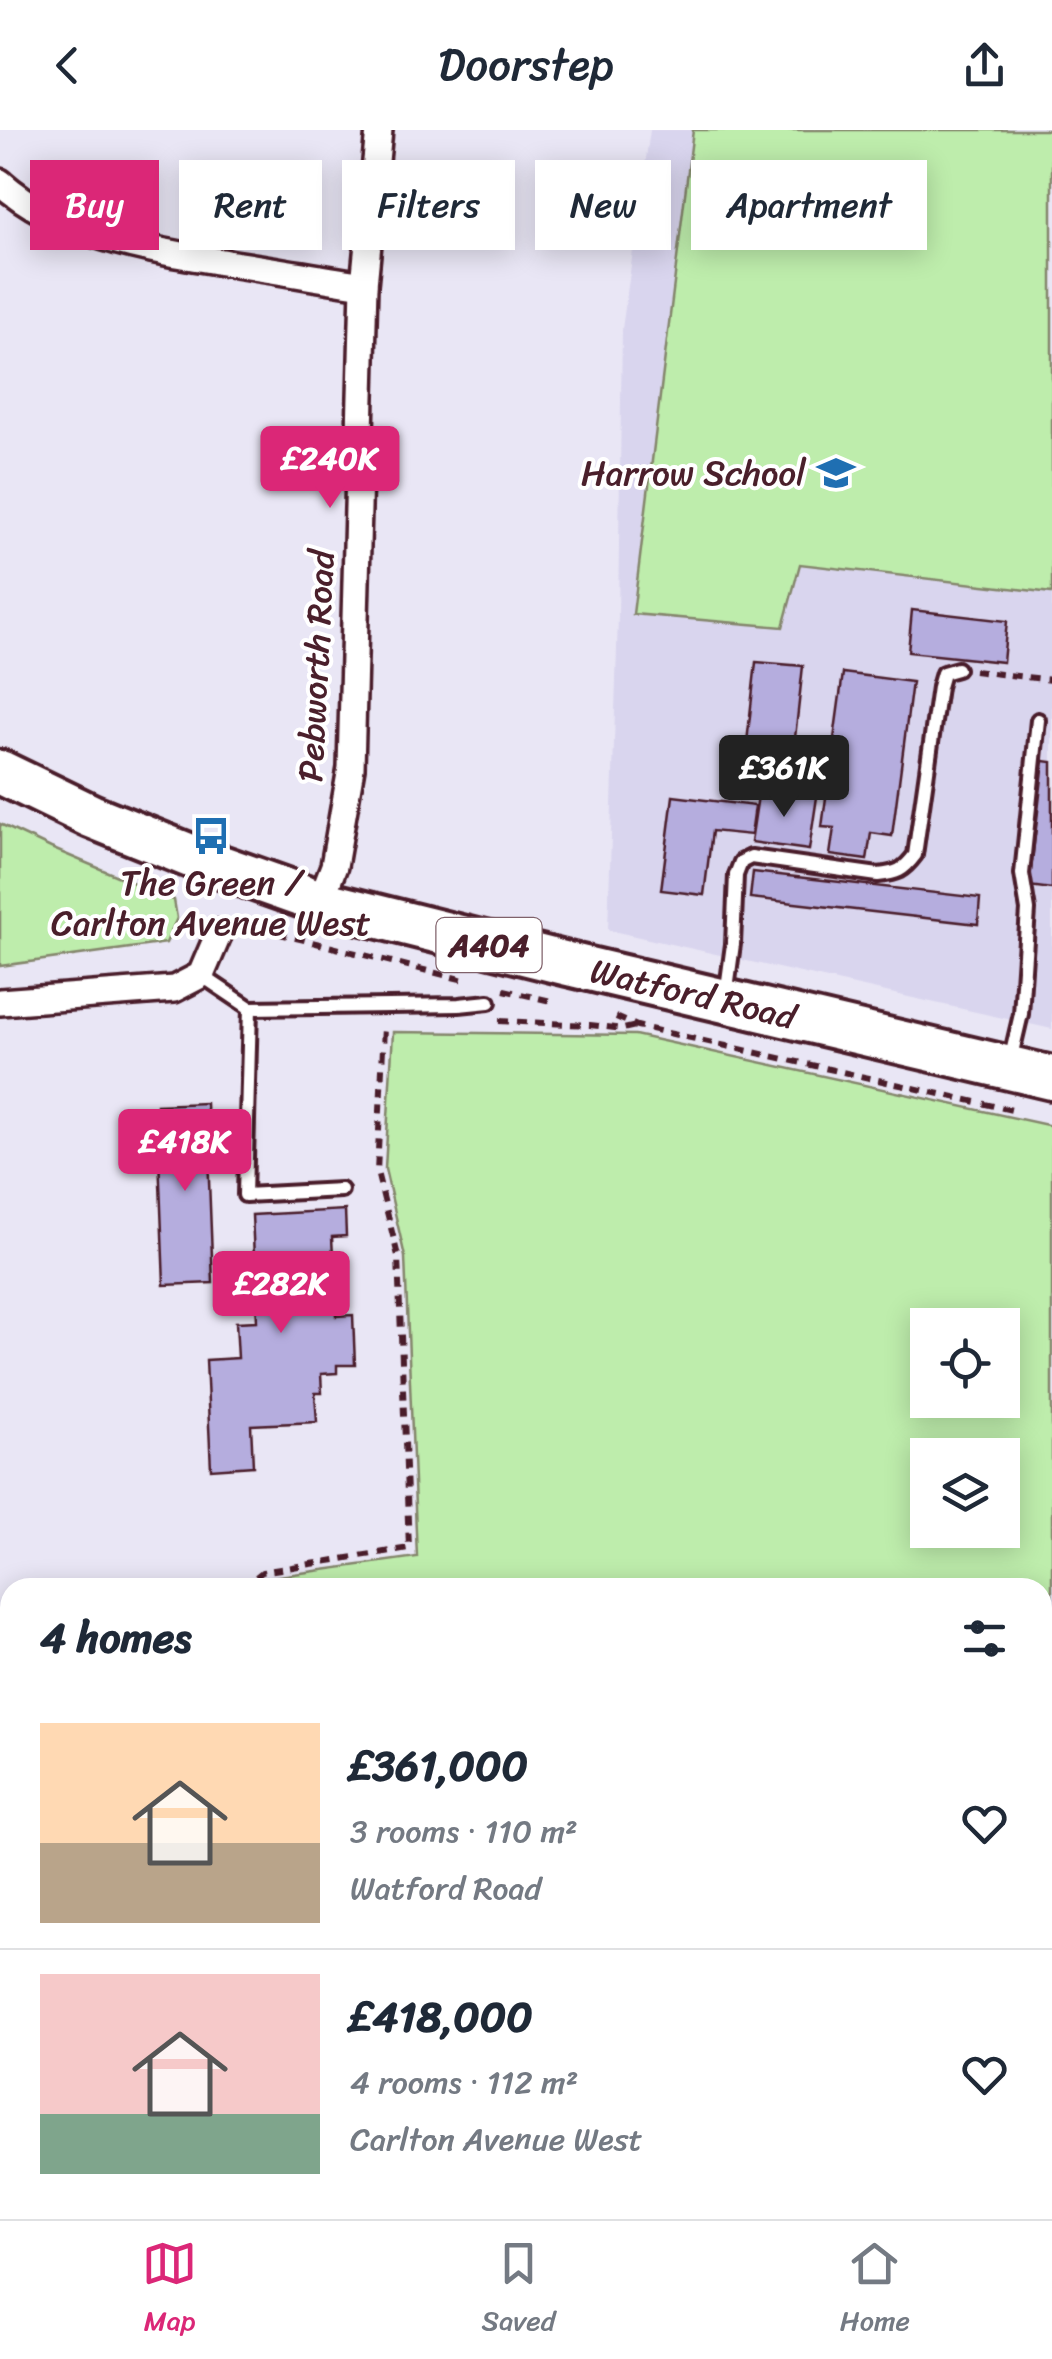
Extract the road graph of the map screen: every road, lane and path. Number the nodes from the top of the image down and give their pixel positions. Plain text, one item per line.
1 (379, 130) edge
2 (0, 182) edge
3 (364, 285) junction
4 (957, 669) joint
5 (1052, 680) edge
6 (1038, 720) dead end
7 (0, 772) edge
8 (320, 902) junction
9 (219, 933) dead end
10 (201, 975) junction
11 (0, 1002) edge
12 (489, 1002) dead end
13 (725, 1002) junction
14 (459, 1005) junction
15 (385, 1006) junction
16 (250, 1008) junction
17 (637, 1026) dead end
18 (1008, 1068) junction
19 (1052, 1078) edge
20 (340, 1190) dead end
21 (254, 1578) edge

1 - 3 street, Pebworth Road
2 - 3 street
3 - 8 street, Pebworth Road
4 - 5 path
4 - 13 lane
6 - 18 lane
7 - 8 main road, Watford Road / A404
8 - 13 main road, Watford Road / A404
9 - 10 street
10 - 11 street
10 - 16 lane
12 - 14 lane
13 - 18 main road, Watford Road / A404
14 - 15 lane
14 - 17 path
15 - 16 lane
15 - 21 path
16 - 20 lane
18 - 19 main road, Watford Road / A404

